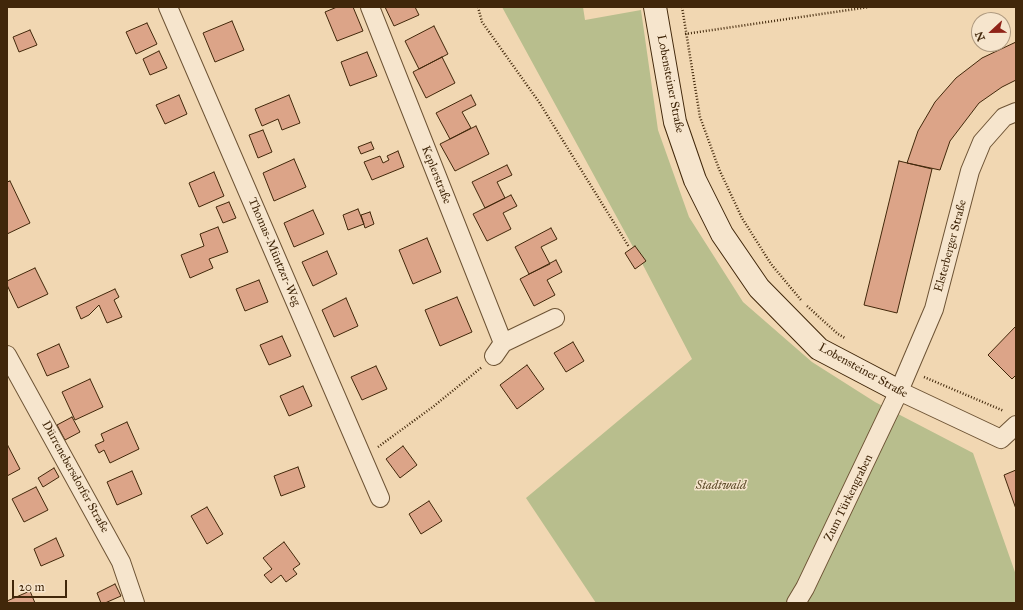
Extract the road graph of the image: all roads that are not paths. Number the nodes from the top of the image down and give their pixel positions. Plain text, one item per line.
1 (168, 7) edge
2 (370, 7) edge
3 (655, 7) edge
4 (1016, 112) edge
5 (556, 318) dead end
6 (7, 355) edge
7 (900, 391) junction
8 (1012, 419) edge
9 (1009, 442) edge
10 (380, 498) dead end
11 (135, 603) edge
12 (796, 603) edge

1 - 10 street, Thomas-Müntzer-Weg
2 - 5 street, Keplerstraße
3 - 7 street, Lobensteiner Straße
4 - 7 street, Elsterberger Straße
6 - 11 street, Dürrenebersdorfer Straße
7 - 9 street, Lobensteiner Straße
7 - 12 street, Zum Türkengraben
8 - 9 street, Lobensteiner Straße

